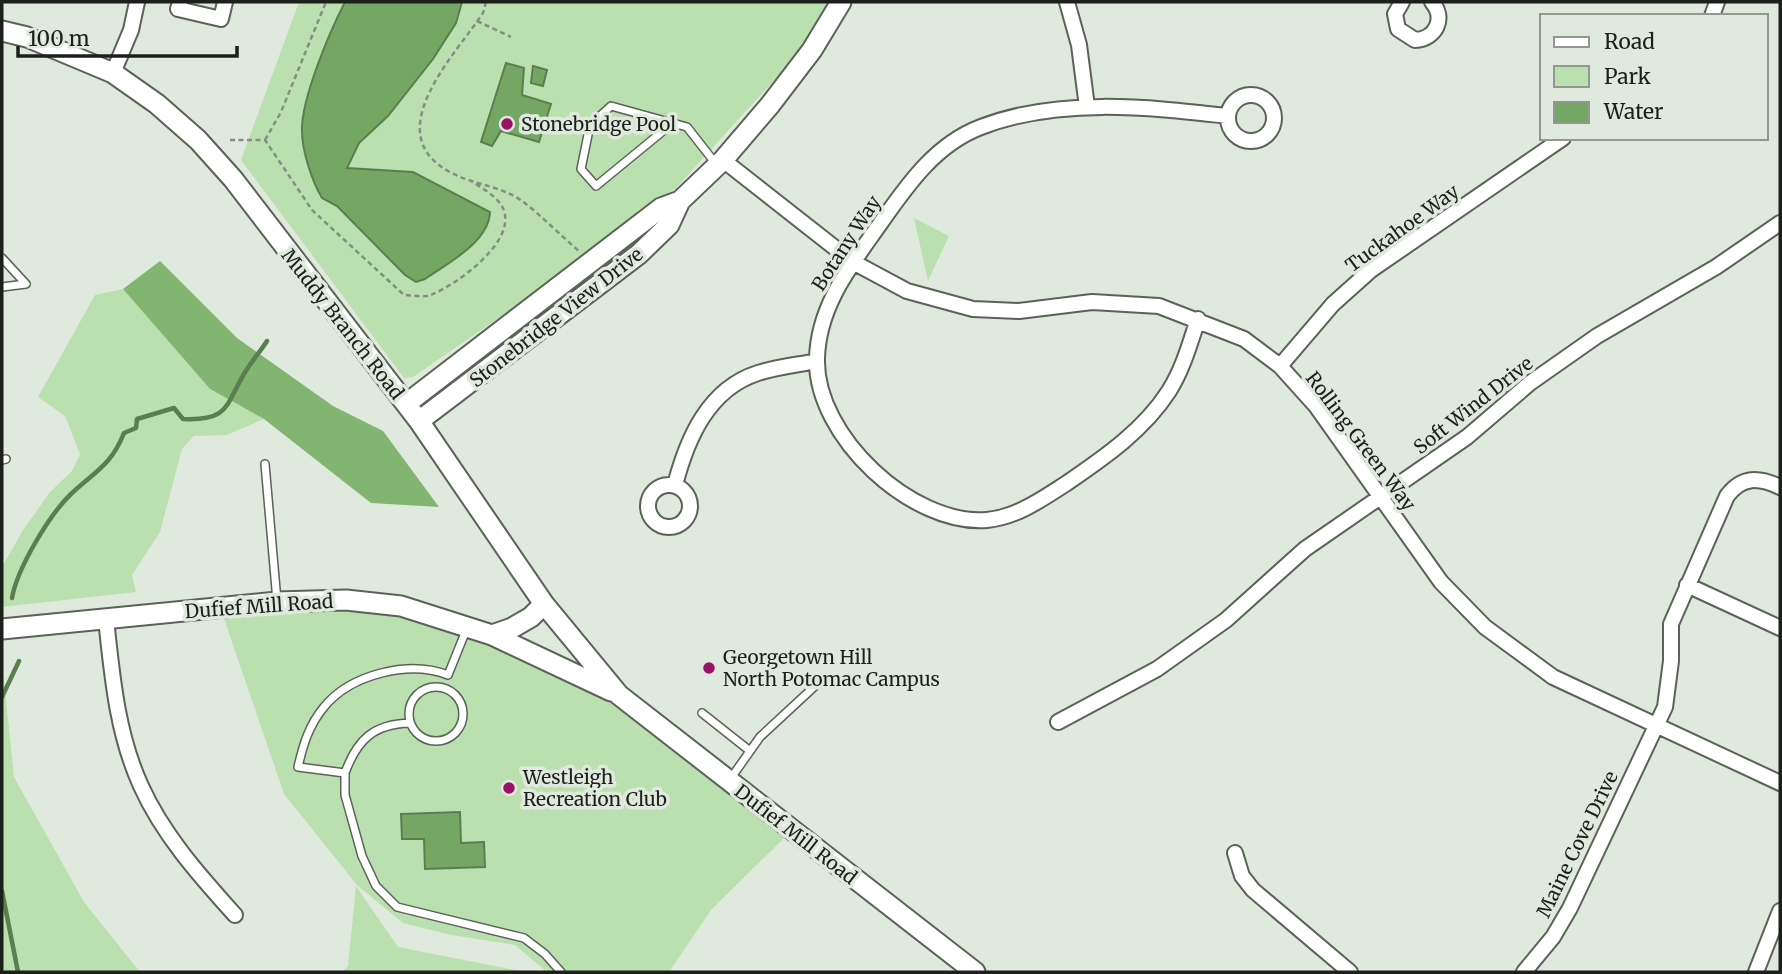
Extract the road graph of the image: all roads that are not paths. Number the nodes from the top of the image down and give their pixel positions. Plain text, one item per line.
1 (137, 2) edge
2 (180, 2) edge
3 (225, 2) edge
4 (841, 2) edge
5 (1067, 2) edge
6 (1402, 2) edge
7 (1439, 4) edge
8 (2, 31) edge
9 (113, 73) junction
10 (1087, 107) junction
11 (1228, 116) dead end
12 (674, 122) junction
13 (1560, 140) edge
14 (720, 162) junction
15 (680, 201) junction
16 (1780, 223) edge
17 (2, 258) edge
18 (853, 262) junction
19 (2, 287) edge
20 (1198, 319) junction
21 (817, 361) junction
22 (1280, 366) junction
23 (406, 404) junction
24 (419, 421) junction
25 (265, 464) dead end
26 (675, 485) dead end
27 (1780, 487) edge
28 (1380, 497) junction
29 (1687, 584) junction
30 (277, 602) junction
31 (544, 604) junction
32 (106, 619) junction
33 (468, 627) junction
34 (1780, 628) edge
35 (2, 629) edge
36 (492, 635) junction
37 (448, 674) junction
38 (815, 686) dead end
39 (447, 689) junction
40 (619, 695) junction
41 (702, 713) dead end
42 (1058, 722) dead end
43 (410, 723) junction
44 (1656, 727) junction
45 (750, 751) junction
46 (345, 774) junction
47 (728, 781) junction
48 (1780, 783) edge
49 (1235, 853) dead end
50 (1780, 911) edge
51 (235, 915) dead end
52 (561, 972) edge
53 (975, 972) edge
54 (1350, 972) edge
55 (1524, 972) edge
56 (1756, 972) edge

1 - 9 street
2 - 3 street
4 - 14 main road, Stonebridge View Drive
5 - 10 street
6 - 7 street
8 - 9 main road, Muddy Branch Road
9 - 23 main road, Muddy Branch Road
10 - 11 street, Botany Way
10 - 18 street, Botany Way
12 - 12 lane
12 - 14 lane
13 - 22 street, Tuckahoe Way
14 - 15 main road, Stonebridge View Drive
14 - 18 street, Rolling Green Way
15 - 23 main road, Stonebridge View Drive
15 - 24 main road, Stonebridge View Drive
16 - 28 street, Soft Wind Drive
17 - 19 lane
18 - 20 street, Rolling Green Way
18 - 21 street, Botany Way
20 - 21 street, Botany Way
20 - 22 street, Rolling Green Way
21 - 26 street
22 - 28 street, Rolling Green Way
23 - 24 main road, Muddy Branch Road
24 - 31 main road, Muddy Branch Road
25 - 30 lane
27 - 29 street, Maine Cove Drive
28 - 42 street, Soft Wind Drive
28 - 44 street, Rolling Green Way
29 - 34 street
29 - 44 street, Maine Cove Drive
30 - 32 main road, Dufief Mill Road
30 - 33 main road, Dufief Mill Road
31 - 36 main road
31 - 40 main road, Muddy Branch Road
32 - 35 main road, Dufief Mill Road
32 - 51 street
33 - 36 main road, Dufief Mill Road
33 - 37 lane
36 - 40 main road, Dufief Mill Road
37 - 39 lane
37 - 46 lane
38 - 45 lane
39 - 43 lane
39 - 43 lane
40 - 47 main road, Dufief Mill Road
41 - 45 lane
43 - 46 lane
44 - 48 street, Rolling Green Way
44 - 55 street, Maine Cove Drive
45 - 47 lane
46 - 52 lane
47 - 53 main road, Dufief Mill Road
49 - 54 street
50 - 56 street

